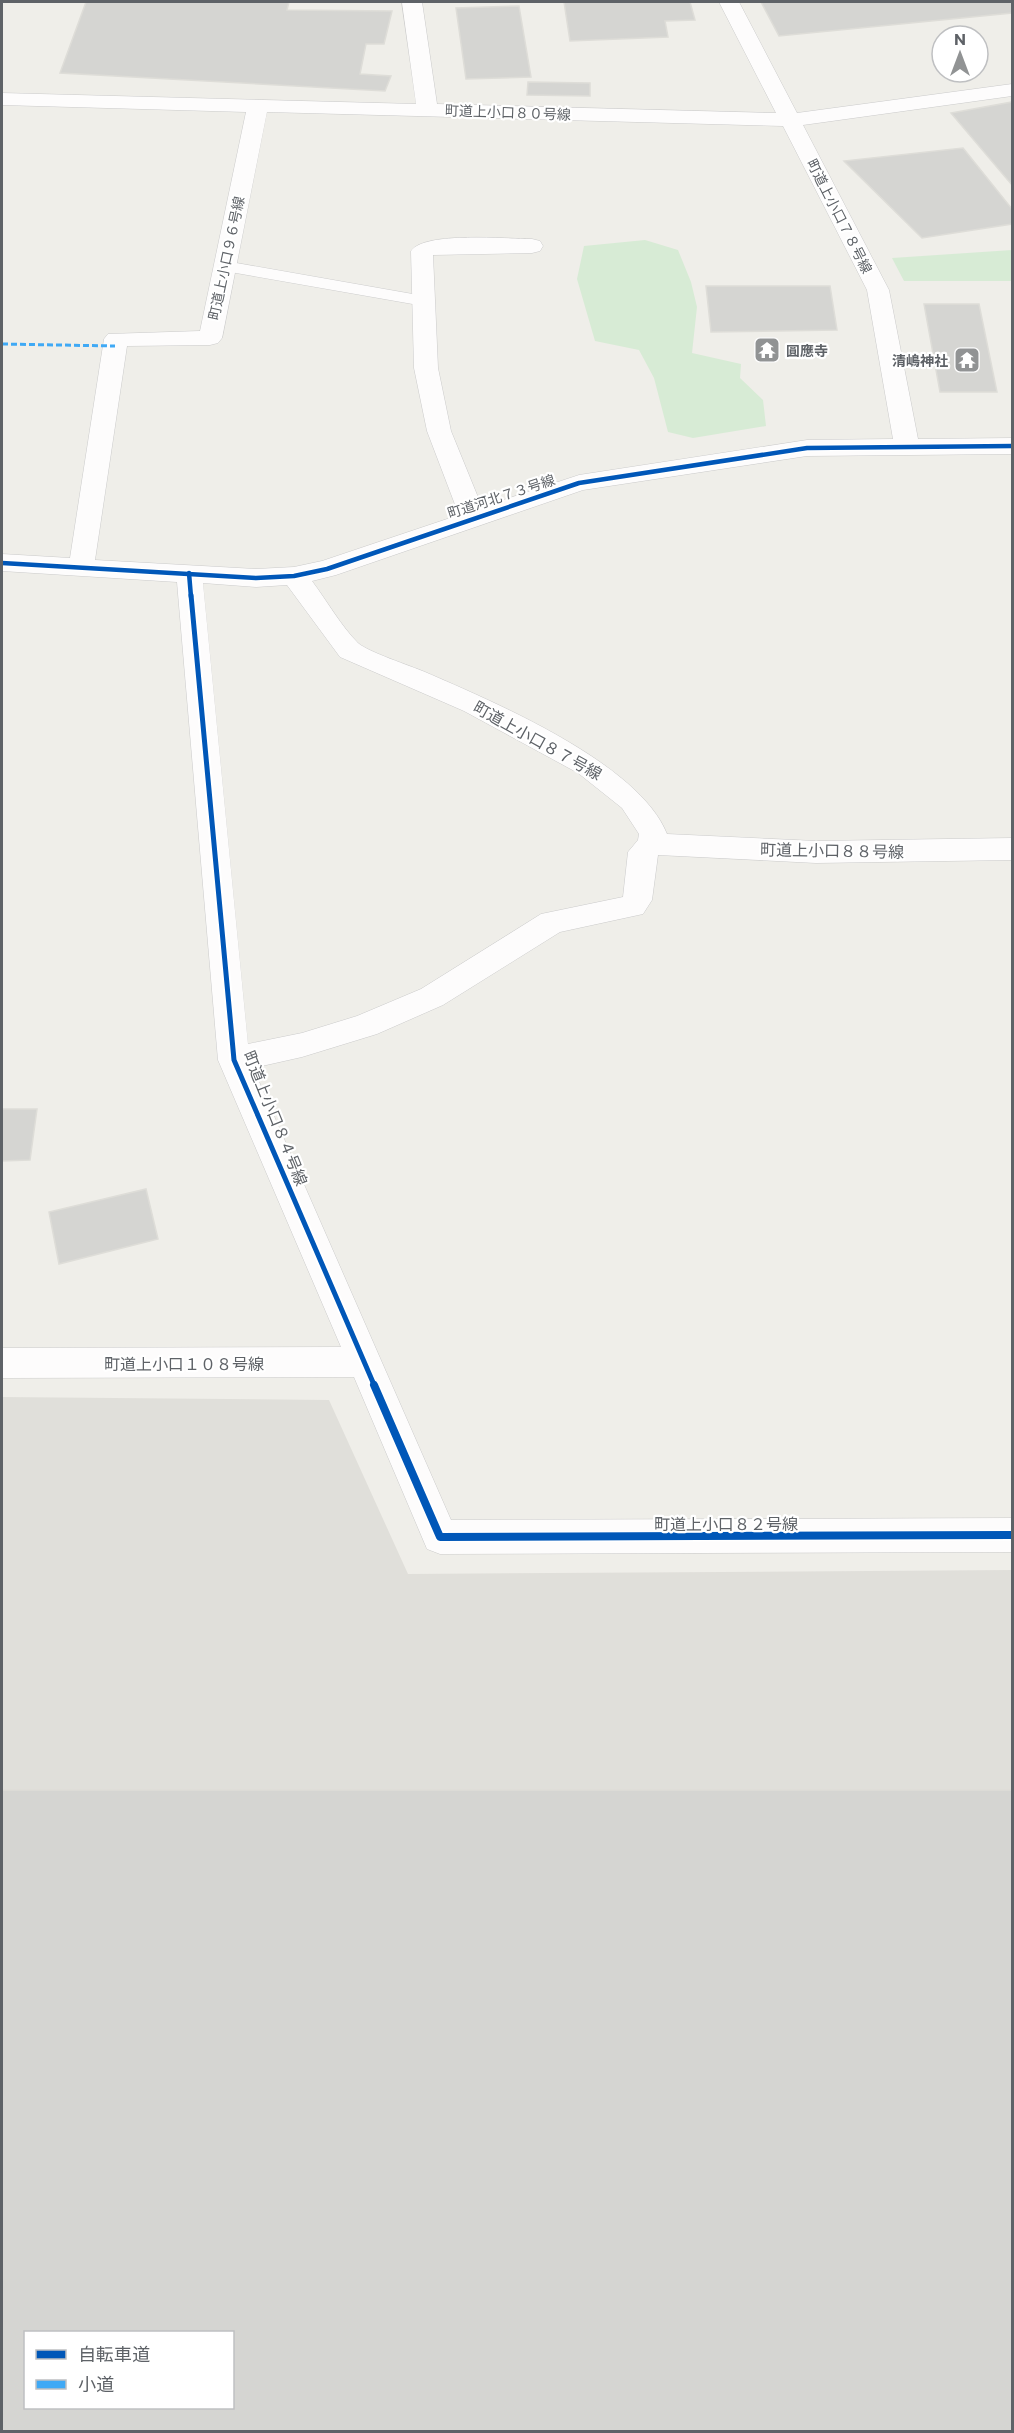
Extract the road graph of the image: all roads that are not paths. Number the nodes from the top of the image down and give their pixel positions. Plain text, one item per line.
1 (412, 2) edge
2 (729, 2) edge
3 (1012, 90) edge
4 (2, 99) edge
5 (258, 106) junction
6 (427, 110) junction
7 (790, 120) junction
8 (532, 246) dead end
9 (225, 266) junction
10 (424, 301) junction
11 (1012, 446) edge
12 (907, 447) junction
13 (473, 517) junction
14 (2, 563) edge
15 (81, 568) junction
16 (189, 573) junction
17 (294, 576) junction
18 (652, 844) junction
19 (1012, 849) edge
20 (234, 1060) junction
21 (366, 1362) junction
22 (2, 1363) edge
23 (1012, 1534) edge
24 (440, 1538) joint

1 - 6 street
2 - 7 street, 町道上小口７８号線
3 - 7 street, 町道上小口８０号線
4 - 5 street, 町道上小口８０号線
5 - 6 street, 町道上小口８０号線
5 - 9 street, 町道上小口９６号線
6 - 7 street, 町道上小口８０号線
7 - 12 street, 町道上小口７８号線
8 - 10 street
9 - 10 lane
9 - 15 street, 町道上小口９６号線
10 - 13 street
11 - 12 street, 町道河北７３号線
12 - 13 street, 町道河北７３号線
13 - 17 street, 町道河北７３号線
14 - 15 street, 町道河北７３号線
15 - 16 street, 町道河北７３号線
16 - 17 street, 町道河北７３号線
16 - 20 street, 町道上小口８４号線
17 - 18 street, 町道上小口８７号線
18 - 19 street, 町道上小口８８号線
18 - 20 street
20 - 21 street, 町道上小口８４号線
21 - 22 street, 町道上小口１０８号線
21 - 24 street, 町道上小口８４号線
23 - 24 street, 町道上小口８２号線

